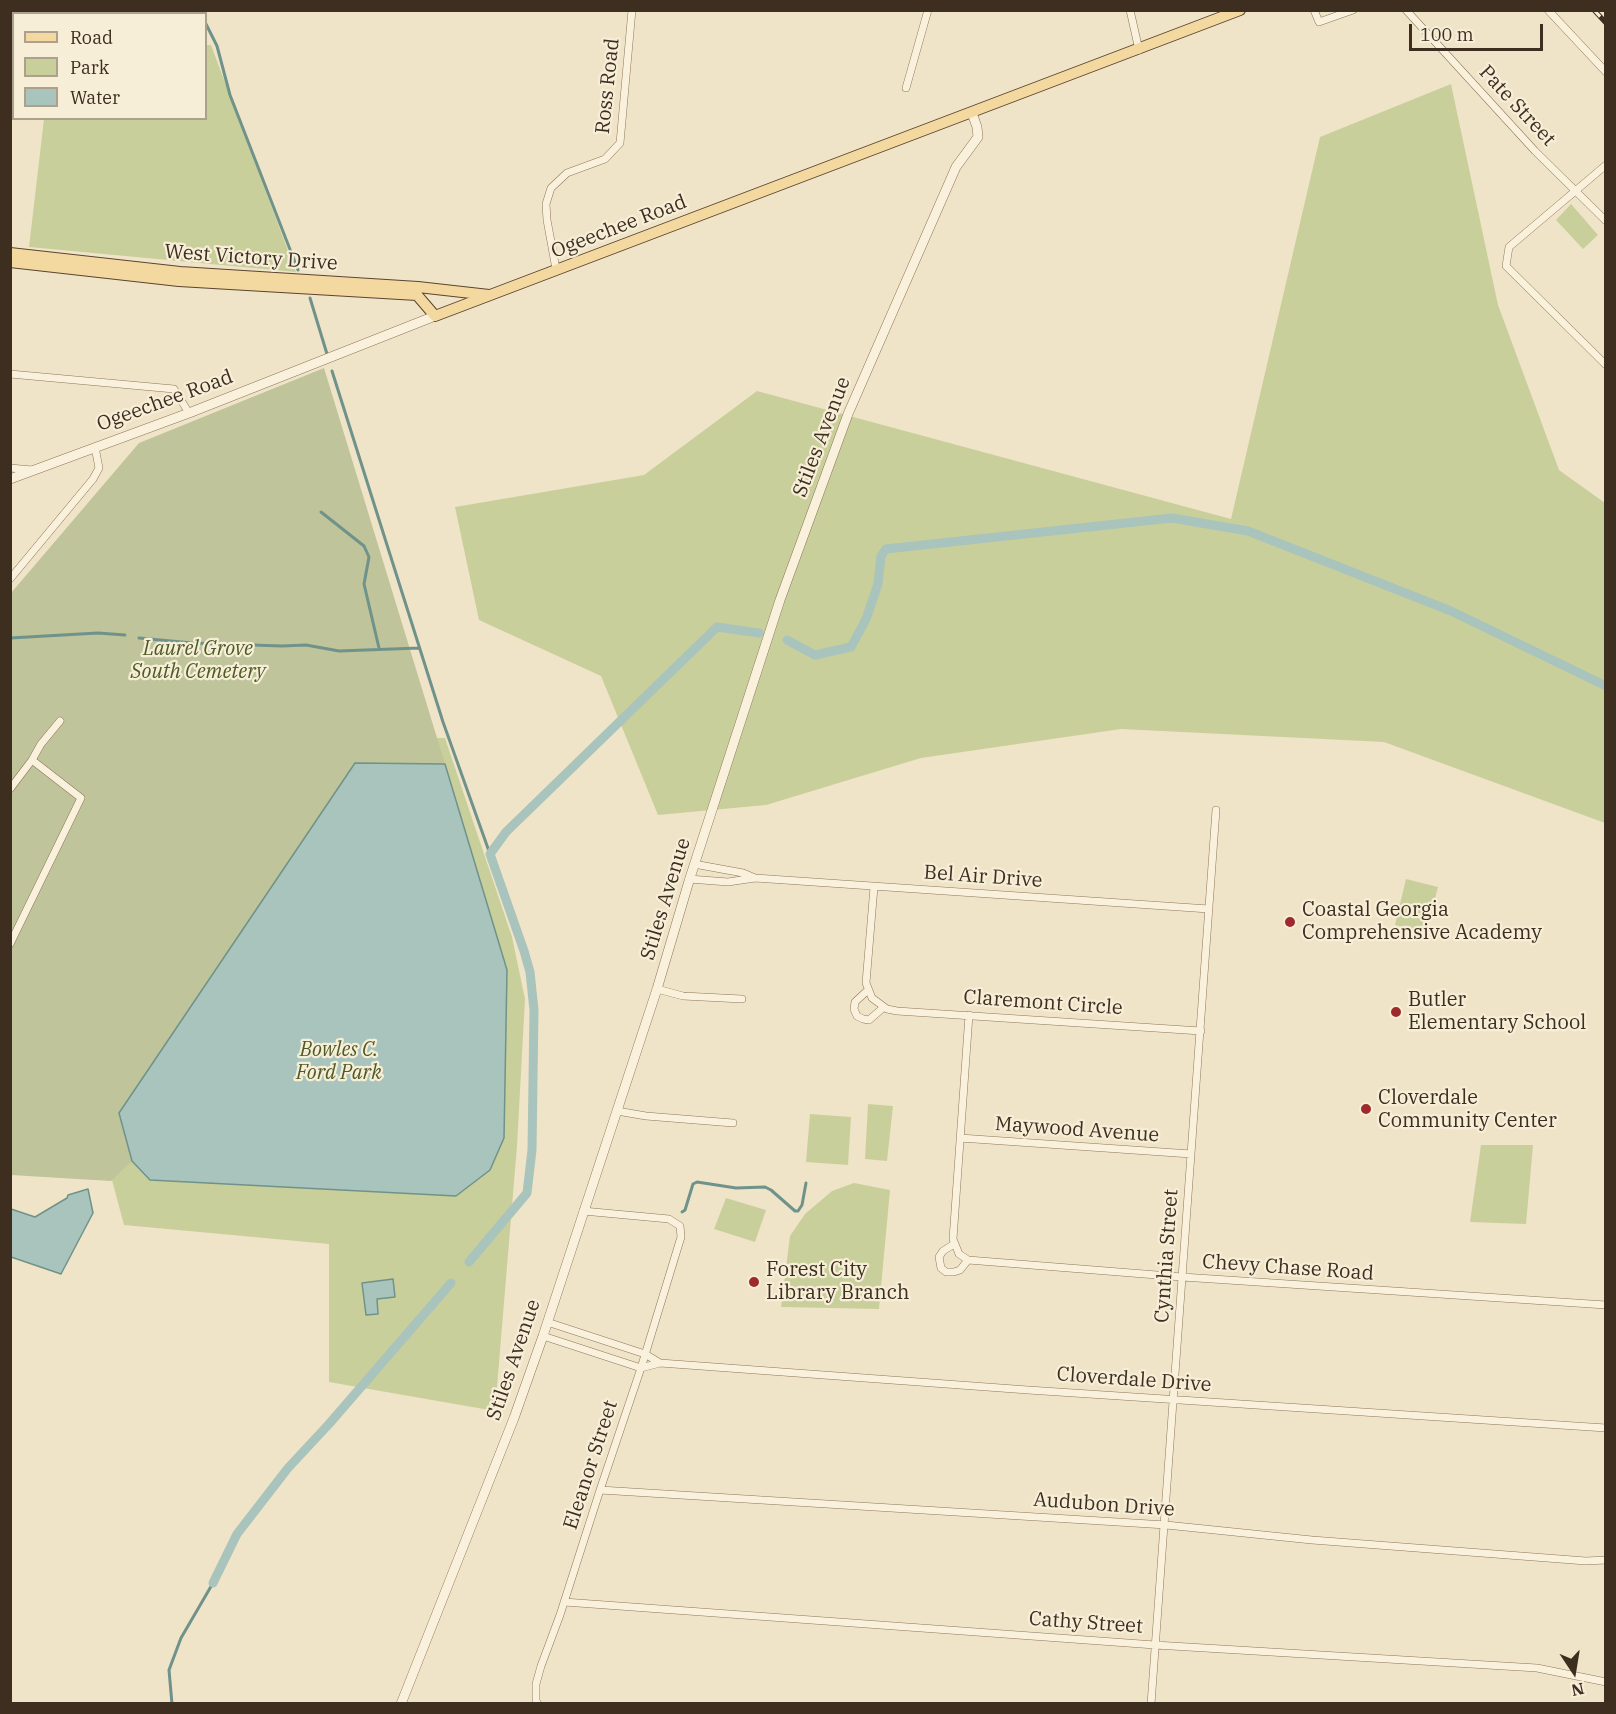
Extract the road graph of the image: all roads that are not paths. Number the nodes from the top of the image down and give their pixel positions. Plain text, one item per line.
1 (632, 10) edge
2 (928, 10) edge
3 (1130, 10) edge
4 (1240, 10) edge
5 (1314, 10) edge
6 (1353, 10) edge
7 (1406, 10) edge
8 (1548, 10) edge
9 (1139, 50) junction
10 (1605, 72) edge
11 (906, 87) dead end
12 (972, 113) junction
13 (1605, 165) edge
14 (1576, 191) junction
15 (1605, 221) edge
16 (10, 253) edge
17 (10, 262) edge
18 (556, 269) junction
19 (490, 296) junction
20 (435, 316) junction
21 (1605, 365) edge
22 (10, 374) edge
23 (189, 413) junction
24 (95, 447) junction
25 (10, 468) edge
26 (34, 470) junction
27 (10, 479) edge
28 (10, 579) edge
29 (60, 721) dead end
30 (32, 760) junction
31 (10, 789) edge
32 (1216, 810) dead end
33 (694, 864) junction
34 (755, 878) junction
35 (689, 879) junction
36 (874, 887) junction
37 (1209, 909) junction
38 (10, 944) edge
39 (657, 989) junction
40 (868, 990) junction
41 (742, 999) dead end
42 (884, 1007) junction
43 (969, 1015) junction
44 (1201, 1031) junction
45 (617, 1111) junction
46 (733, 1123) dead end
47 (960, 1138) junction
48 (1191, 1154) junction
49 (583, 1211) junction
50 (954, 1244) junction
51 (968, 1260) junction
52 (1182, 1277) junction
53 (1605, 1305) edge
54 (547, 1322) junction
55 (543, 1336) junction
56 (645, 1354) junction
57 (660, 1363) junction
58 (641, 1368) junction
59 (1173, 1398) junction
60 (1605, 1428) edge
61 (600, 1490) junction
62 (1166, 1526) junction
63 (1605, 1560) edge
64 (564, 1602) junction
65 (1155, 1645) junction
66 (1605, 1682) edge
67 (401, 1704) edge
68 (538, 1704) edge
69 (1152, 1704) edge

1 - 18 street, Ross Road
2 - 11 street
3 - 9 street
4 - 9 main road, Ogeechee Road
5 - 6 street
7 - 14 street, Pate Street
8 - 10 street
9 - 12 main road, Ogeechee Road
12 - 18 main road, Ogeechee Road
12 - 33 street, Stiles Avenue
13 - 14 street
14 - 15 street, Pate Street
14 - 21 street
16 - 19 main road, West Victory Drive
17 - 20 main road, West Victory Drive
18 - 19 main road, Ogeechee Road
19 - 20 main road, Ogeechee Road
20 - 23 street, Ogeechee Road
22 - 23 street
23 - 24 street, Ogeechee Road
24 - 26 street, Ogeechee Road
24 - 28 street
25 - 26 street
26 - 27 street, Ogeechee Road
29 - 30 street
30 - 31 street
30 - 38 street
32 - 37 street, Cynthia Street
33 - 34 street, Bel Air Drive
33 - 35 street, Stiles Avenue
34 - 35 street, Bel Air Drive
34 - 36 street, Bel Air Drive
35 - 39 street, Stiles Avenue
36 - 37 street, Bel Air Drive
36 - 40 street
37 - 44 street, Cynthia Street
39 - 41 street
39 - 45 street, Stiles Avenue
40 - 42 street
40 - 42 street
42 - 43 street, Claremont Circle
43 - 44 street, Claremont Circle
43 - 47 street
44 - 48 street, Cynthia Street
45 - 46 street
45 - 49 street, Stiles Avenue
47 - 48 street, Maywood Avenue
47 - 50 street
48 - 52 street, Cynthia Street
49 - 54 street, Stiles Avenue
49 - 56 street, Eleanor Street
50 - 51 street
50 - 51 street
51 - 52 street, Chevy Chase Road
52 - 53 street, Chevy Chase Road
52 - 59 street, Cynthia Street
54 - 55 street, Stiles Avenue
54 - 56 street, Cloverdale Drive
55 - 58 street
55 - 67 street, Stiles Avenue
56 - 57 street, Cloverdale Drive
56 - 58 street, Eleanor Street
57 - 58 street, Cloverdale Drive
57 - 59 street, Cloverdale Drive
58 - 61 street, Eleanor Street
59 - 60 street, Cloverdale Drive
59 - 62 street, Cynthia Street
61 - 62 street, Audubon Drive
61 - 64 street, Eleanor Street
62 - 63 street, Audubon Drive
62 - 65 street, Cynthia Street
64 - 65 street, Cathy Street
64 - 68 street, Eleanor Street
65 - 66 street, Cathy Street
65 - 69 street, Cynthia Street

